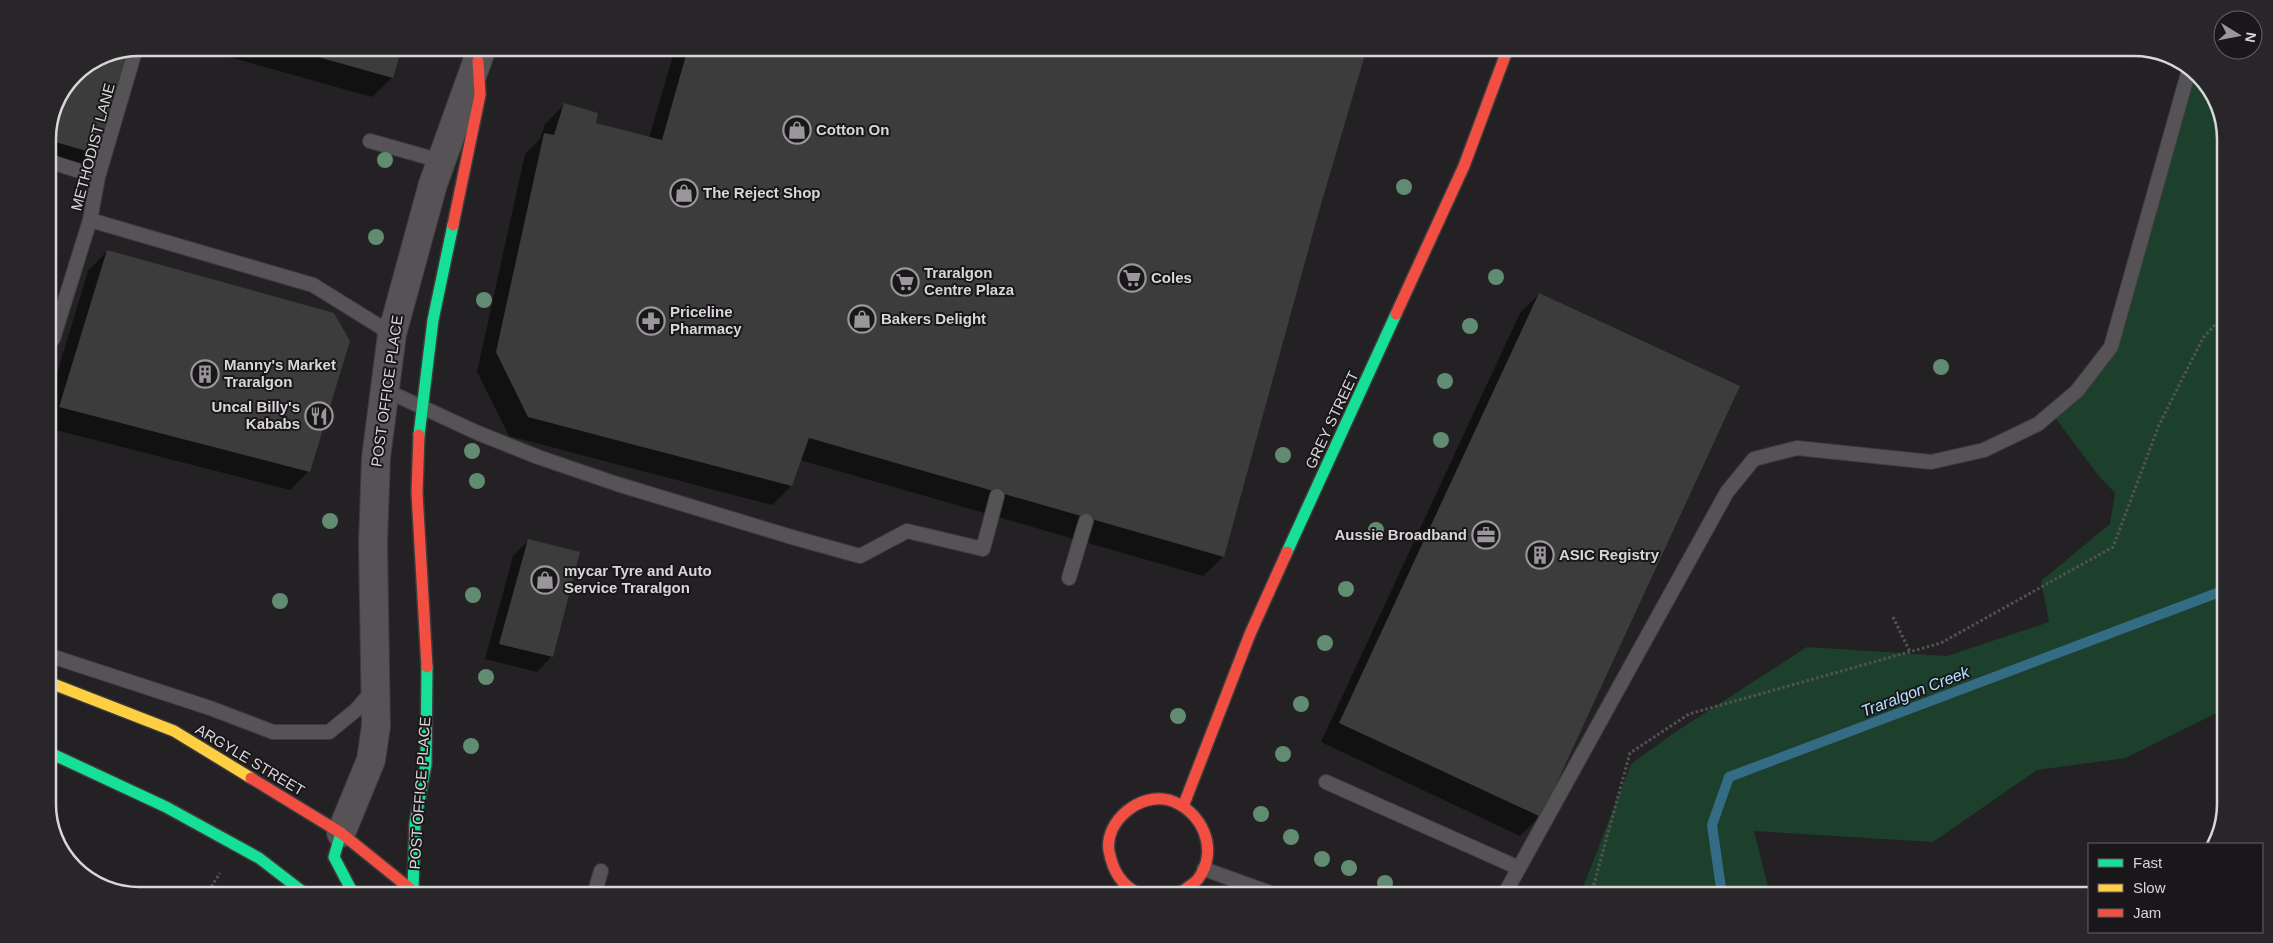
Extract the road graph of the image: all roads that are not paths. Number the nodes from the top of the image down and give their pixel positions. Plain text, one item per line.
1 (479, 56) edge
2 (480, 56) edge
3 (1505, 56) edge
4 (133, 57) edge
5 (2186, 76) edge
6 (370, 141) dead end
7 (441, 162) junction
8 (56, 164) edge
9 (98, 177) junction
10 (90, 220) junction
11 (56, 326) edge
12 (392, 334) junction
13 (385, 390) junction
14 (422, 406) junction
15 (996, 496) dead end
16 (1086, 521) dead end
17 (1069, 578) dead end
18 (56, 658) edge
19 (56, 685) edge
20 (375, 687) junction
21 (56, 756) edge
22 (1326, 782) dead end
23 (1184, 804) junction
24 (341, 833) junction
25 (1519, 868) junction
26 (1204, 869) junction
27 (601, 872) dead end
28 (1114, 873) junction
29 (296, 887) edge
30 (350, 887) edge
31 (410, 887) edge
32 (416, 887) edge
33 (597, 887) edge
34 (1109, 887) edge
35 (1126, 887) edge
36 (1189, 887) edge
37 (1252, 887) edge
38 (1509, 887) edge

1 - 7 street, POST OFFICE PLACE
2 - 14 main road, POST OFFICE PLACE
3 - 23 main road, GREY STREET
4 - 9 lane, METHODIST LANE
5 - 25 lane
6 - 7 lane
7 - 12 street, POST OFFICE PLACE
8 - 9 lane
9 - 10 lane, METHODIST LANE
10 - 11 lane, METHODIST LANE
10 - 12 lane
12 - 13 street, POST OFFICE PLACE
13 - 14 lane
13 - 20 street, POST OFFICE PLACE
14 - 15 lane
14 - 32 main road, POST OFFICE PLACE
16 - 17 lane
18 - 20 lane
19 - 24 main road, ARGYLE STREET
20 - 24 street, POST OFFICE PLACE
21 - 29 main road
22 - 25 lane
23 - 26 main road
23 - 28 main road
24 - 30 main road
24 - 31 main road, ARGYLE STREET
25 - 38 lane
26 - 36 main road
26 - 37 lane
27 - 33 lane
28 - 34 main road
28 - 35 main road

